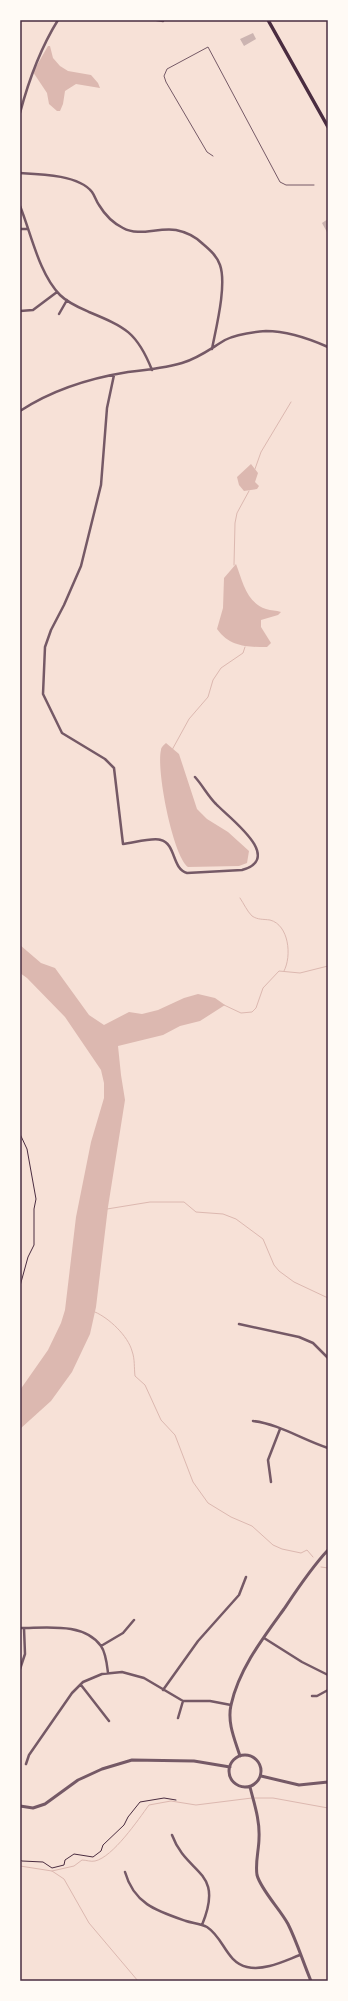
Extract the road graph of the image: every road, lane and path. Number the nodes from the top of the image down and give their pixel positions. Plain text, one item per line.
1 (58, 20) edge
2 (157, 20) edge
3 (268, 20) edge
4 (163, 21) edge
5 (20, 112) edge
6 (328, 127) edge
7 (214, 156) dead end
8 (20, 173) edge
9 (314, 185) dead end
10 (20, 206) edge
11 (20, 229) edge
12 (28, 229) junction
13 (57, 292) junction
14 (67, 300) junction
15 (20, 311) edge
16 (59, 314) dead end
17 (328, 347) edge
18 (212, 350) junction
19 (152, 370) junction
20 (114, 375) junction
21 (20, 411) edge
22 (195, 777) dead end
23 (20, 1134) edge
24 (20, 1286) edge
25 (239, 1324) dead end
26 (328, 1358) edge
27 (253, 1421) dead end
28 (280, 1429) junction
29 (328, 1448) edge
30 (272, 1482) dead end
31 (328, 1550) edge
32 (246, 1577) dead end
33 (134, 1620) dead end
34 (20, 1628) edge
35 (24, 1628) junction
36 (264, 1638) junction
37 (102, 1646) junction
38 (20, 1669) edge
39 (108, 1673) junction
40 (328, 1675) edge
41 (81, 1685) junction
42 (163, 1690) junction
43 (328, 1690) edge
44 (312, 1696) dead end
45 (183, 1700) junction
46 (231, 1705) junction
47 (178, 1718) dead end
48 (109, 1721) dead end
49 (240, 1756) junction
50 (26, 1764) dead end
51 (230, 1767) junction
52 (261, 1776) junction
53 (328, 1782) edge
54 (250, 1786) junction
55 (176, 1800) dead end
56 (20, 1806) edge
57 (172, 1836) dead end
58 (20, 1860) edge
59 (125, 1872) dead end
60 (202, 1925) junction
61 (300, 1955) junction
62 (311, 1981) edge

1 - 5 street
2 - 4 street
3 - 6 main road
7 - 9 lane
8 - 18 street
10 - 12 street
11 - 12 street
12 - 13 street
13 - 14 street
13 - 15 street
14 - 16 street
14 - 19 street
17 - 18 street
18 - 19 street
19 - 20 street
20 - 21 street
20 - 22 street
23 - 24 path
25 - 26 street
27 - 28 street
28 - 29 street
28 - 30 street
31 - 36 street
32 - 42 street
33 - 37 street
34 - 35 street
35 - 37 street
35 - 38 street
36 - 40 street
36 - 46 street
37 - 39 street
39 - 41 street
39 - 42 street
41 - 48 street
41 - 50 street
42 - 45 street
43 - 44 street
45 - 46 street
45 - 47 street
46 - 49 street
49 - 51 street
49 - 52 street
51 - 54 street
51 - 56 street
52 - 53 street
52 - 54 street
54 - 61 street
55 - 58 path
57 - 60 street
59 - 60 street
60 - 61 street
61 - 62 street

